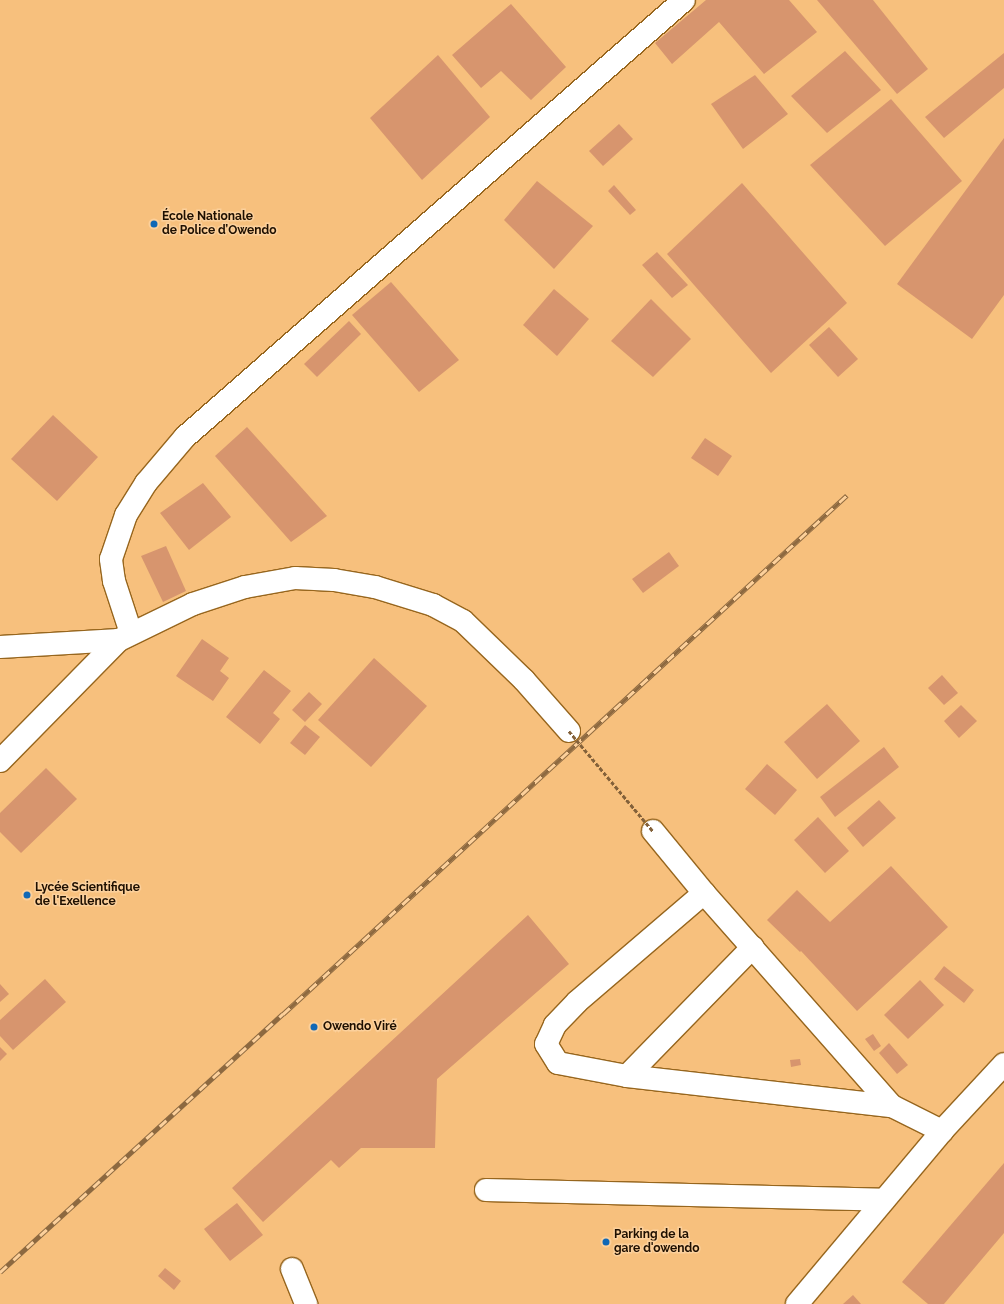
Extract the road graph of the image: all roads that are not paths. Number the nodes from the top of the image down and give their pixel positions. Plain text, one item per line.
1 (684, 0) edge
2 (125, 636) junction
3 (0, 647) edge
4 (570, 731) road end
5 (0, 761) edge
6 (653, 831) road end
7 (704, 893) junction
8 (753, 947) junction
9 (1004, 1064) edge
10 (627, 1076) junction
11 (892, 1106) junction
12 (942, 1131) junction
13 (486, 1190) dead end
14 (884, 1200) junction
15 (292, 1268) dead end
16 (306, 1304) edge
17 (797, 1304) edge

1 - 2 street
2 - 3 street
2 - 4 street
2 - 5 street
6 - 7 street
7 - 8 street
7 - 10 street
8 - 10 street
8 - 11 street
9 - 12 street
10 - 11 street
11 - 12 street
12 - 14 street
13 - 14 street
14 - 17 street
15 - 16 street

